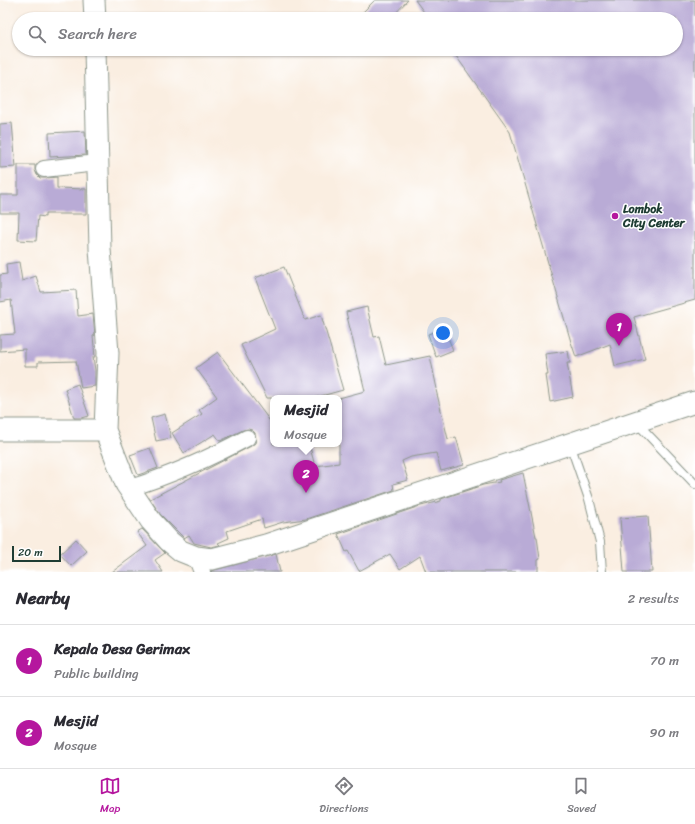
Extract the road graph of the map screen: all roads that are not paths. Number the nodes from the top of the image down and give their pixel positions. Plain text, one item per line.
1 (94, 0) edge
2 (95, 12) edge
3 (95, 56) edge
4 (97, 163) junction
5 (44, 169) dead end
6 (695, 402) edge
7 (635, 422) junction
8 (0, 430) edge
9 (105, 430) junction
10 (247, 438) dead end
11 (570, 444) junction
12 (695, 484) edge
13 (130, 488) junction
14 (199, 565) edge
15 (602, 572) edge

1 - 2 street
3 - 4 street
4 - 5 street
4 - 9 street
6 - 7 street
7 - 11 street
7 - 12 lane
8 - 9 street
9 - 13 street
10 - 13 street
11 - 14 street
11 - 15 lane
13 - 14 street

